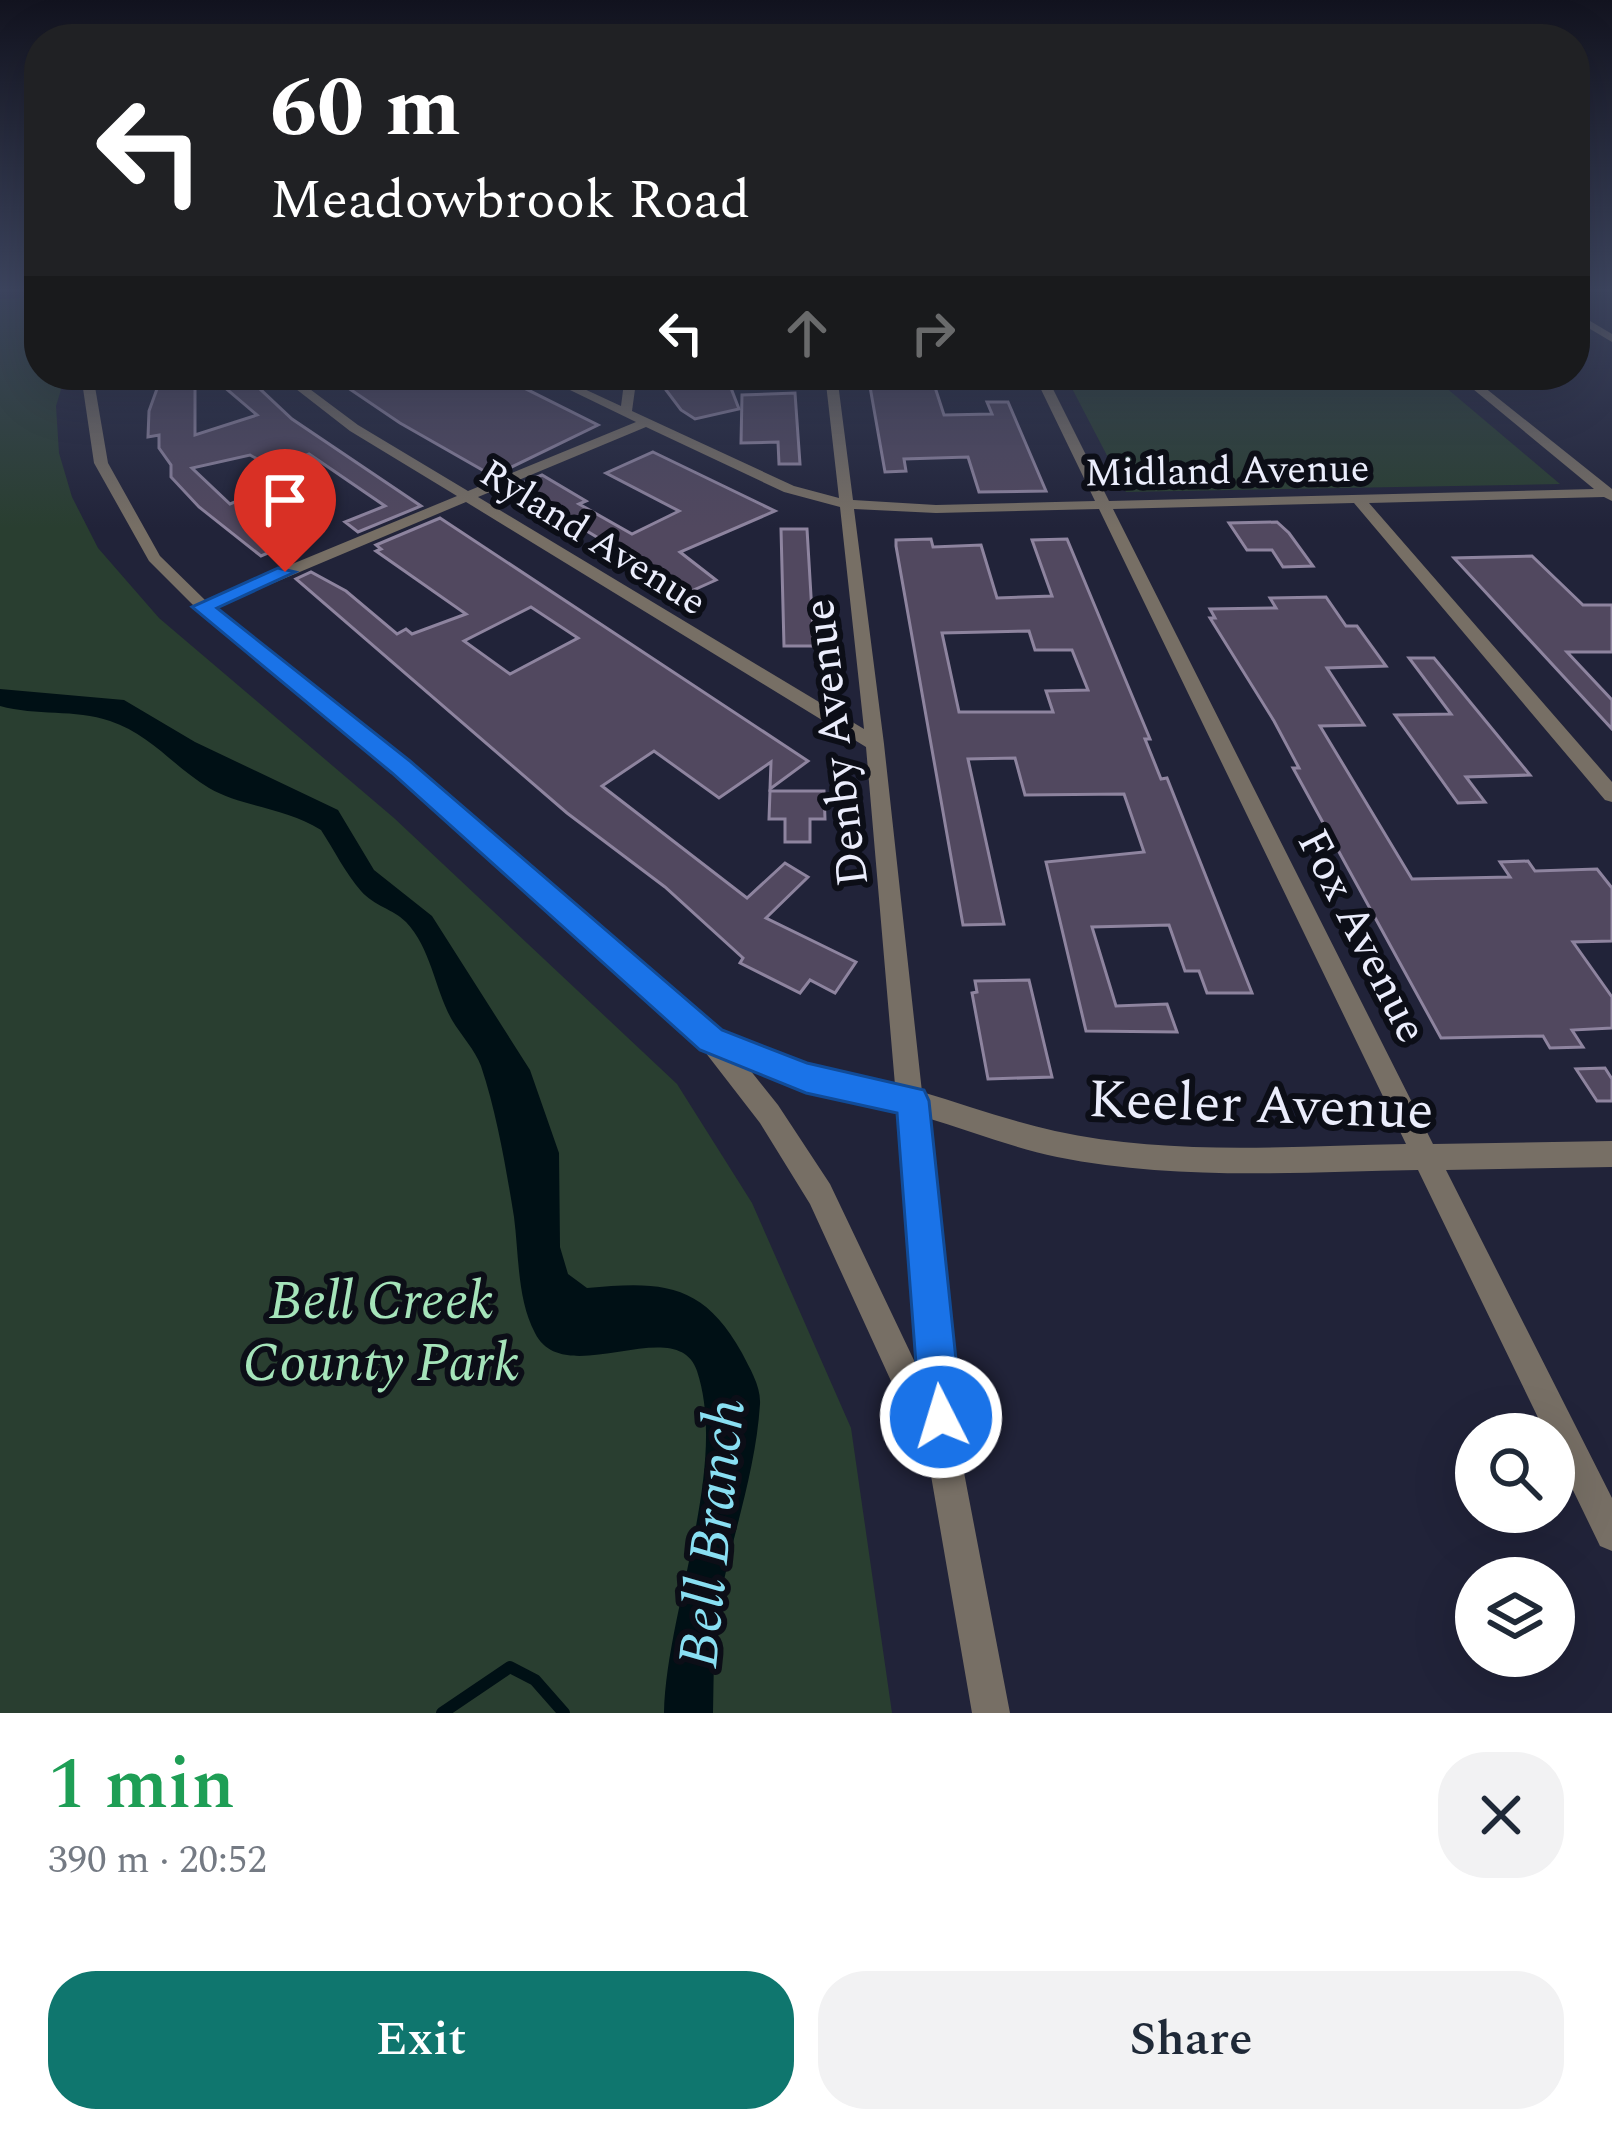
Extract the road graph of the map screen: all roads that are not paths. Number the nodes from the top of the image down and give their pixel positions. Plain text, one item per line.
1 (89, 390) edge
2 (304, 390) edge
3 (577, 390) edge
4 (629, 390) edge
5 (833, 390) edge
6 (1047, 390) edge
7 (1481, 390) edge
8 (626, 413) junction
9 (644, 423) junction
10 (1610, 494) edge
11 (467, 496) junction
12 (1357, 498) junction
13 (844, 504) junction
14 (1103, 505) junction
15 (202, 607) junction
16 (875, 744) junction
17 (1612, 795) edge
18 (711, 1040) junction
19 (913, 1101) junction
20 (1612, 1154) edge
21 (1428, 1159) junction
22 (945, 1462) junction
23 (1612, 1534) edge
24 (991, 1713) edge

1 - 15 street
2 - 11 street, Ryland Avenue
3 - 8 street, Midland Avenue
4 - 8 street
5 - 13 street, Denby Avenue
6 - 14 street, Fox Avenue
7 - 10 street
8 - 9 street, Midland Avenue
9 - 11 street
9 - 13 street, Midland Avenue
10 - 12 street, Midland Avenue
11 - 15 street
11 - 16 street, Ryland Avenue
12 - 14 street, Midland Avenue
12 - 17 street
13 - 14 street, Midland Avenue
13 - 16 street, Denby Avenue
14 - 21 street, Fox Avenue
15 - 18 street
16 - 19 street, Denby Avenue
18 - 19 street, Keeler Avenue
18 - 22 street
19 - 21 street, Keeler Avenue
19 - 22 street, Denby Avenue
20 - 21 street, Keeler Avenue
21 - 23 street, Fox Avenue
22 - 24 street

